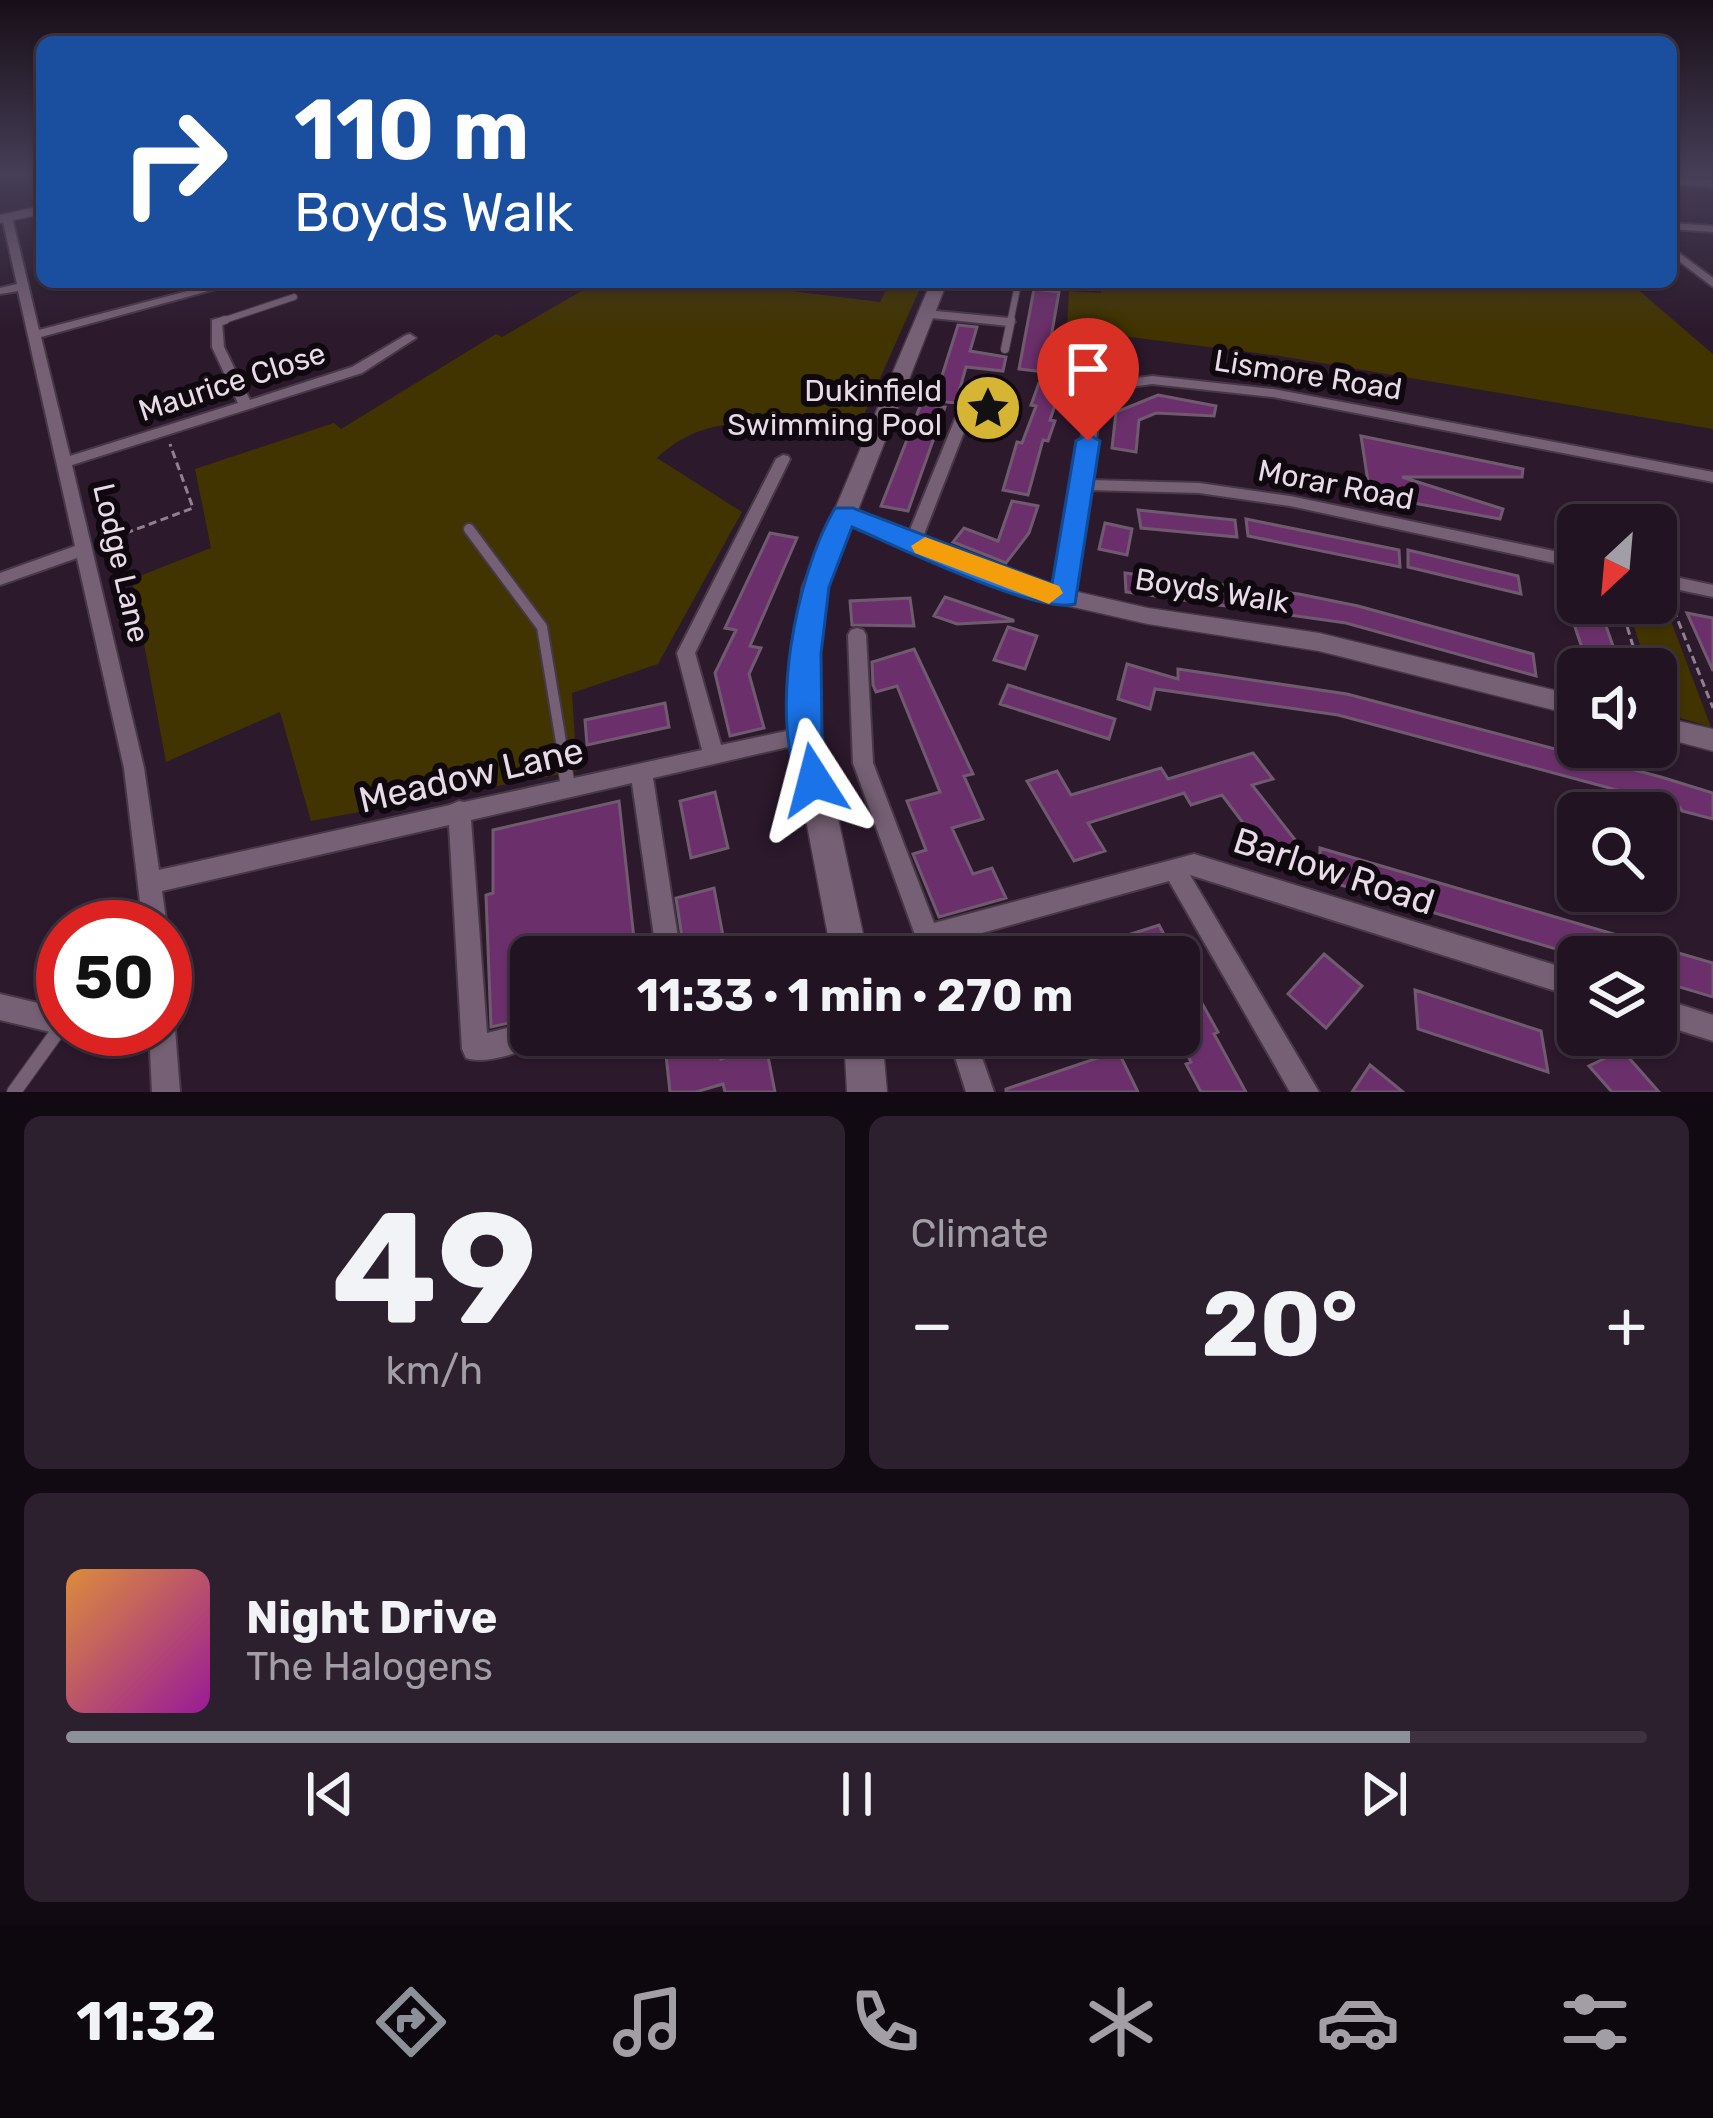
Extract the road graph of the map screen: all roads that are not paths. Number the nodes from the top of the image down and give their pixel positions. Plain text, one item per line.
1 (1677, 226) edge
2 (5, 227) edge
3 (1713, 229) edge
4 (1677, 255) edge
5 (30, 280) edge
6 (1713, 284) edge
7 (213, 288) edge
8 (937, 288) edge
9 (1017, 289) dead end
10 (0, 291) edge
11 (294, 297) dead end
12 (926, 314) junction
13 (1009, 322) junction
14 (216, 323) joint
15 (36, 335) junction
16 (410, 338) dead end
17 (1005, 350) dead end
18 (245, 406) junction
19 (962, 419) dead end
20 (783, 458) dead end
21 (64, 463) junction
22 (1713, 477) edge
23 (1082, 485) junction
24 (844, 514) junction
25 (469, 529) dead end
26 (914, 542) junction
27 (84, 549) junction
28 (1557, 558) edge
29 (0, 579) edge
30 (1677, 584) edge
31 (1713, 591) edge
32 (1065, 597) junction
33 (857, 635) dead end
34 (1557, 701) edge
35 (1677, 731) edge
36 (805, 735) junction
37 (1713, 740) edge
38 (713, 754) junction
39 (641, 770) junction
40 (568, 786) junction
41 (459, 810) junction
42 (1174, 869) junction
43 (152, 882) junction
44 (153, 900) edge
45 (666, 936) edge
46 (846, 936) edge
47 (928, 936) edge
48 (966, 936) edge
49 (1557, 978) edge
50 (0, 1007) edge
51 (36, 1016) edge
52 (1677, 1017) edge
53 (1713, 1028) edge
54 (510, 1040) edge
55 (40, 1056) edge
56 (164, 1056) edge
57 (864, 1056) edge
58 (968, 1056) edge
59 (14, 1092) edge
60 (166, 1092) edge
61 (867, 1092) edge
62 (980, 1092) edge
63 (1305, 1092) edge

1 - 3 street
2 - 5 street, Lodge Lane
4 - 6 street
5 - 10 street
5 - 15 street, Lodge Lane
7 - 15 street
8 - 12 main road
9 - 13 lane
11 - 14 lane
12 - 13 street
12 - 24 main road
13 - 17 lane
14 - 18 street
15 - 21 street, Lodge Lane
16 - 18 street, Maurice Close
18 - 21 street, Maurice Close
19 - 26 street
20 - 38 street
21 - 27 street, Lodge Lane
22 - 23 street, Lismore Road
23 - 28 street, Morar Road
23 - 32 street, Lismore Road
24 - 26 street, Boyds Walk
24 - 36 main road
25 - 40 lane
26 - 32 street, Boyds Walk
27 - 29 street
27 - 43 street, Lodge Lane
30 - 31 street
32 - 34 street, Boyds Walk
33 - 47 street
35 - 37 street
36 - 38 street, Meadow Lane
36 - 46 main road
38 - 39 street, Meadow Lane
39 - 40 street, Meadow Lane
39 - 45 street
40 - 41 street, Meadow Lane
41 - 43 street, Meadow Lane
41 - 54 street
42 - 48 street, Barlow Road
42 - 49 street, Barlow Road
42 - 63 street
43 - 44 street, Lodge Lane
50 - 51 street
52 - 53 street
55 - 59 lane
56 - 60 street
57 - 61 main road
58 - 62 street

